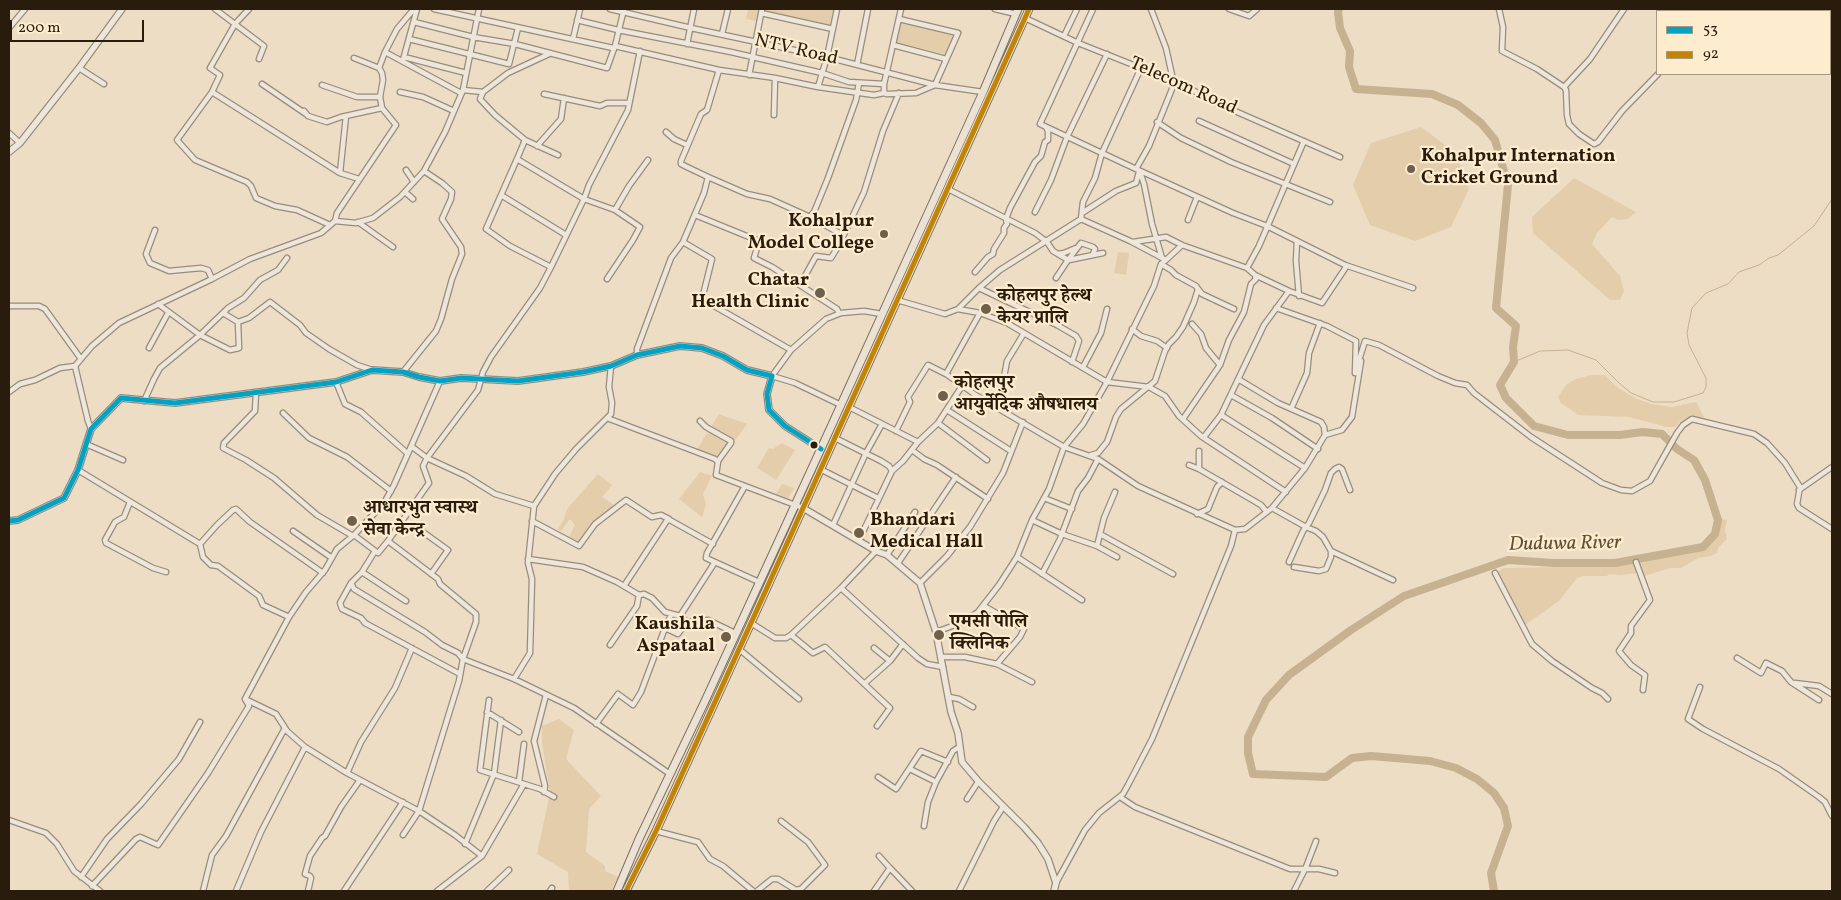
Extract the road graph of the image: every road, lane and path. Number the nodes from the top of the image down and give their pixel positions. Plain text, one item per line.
1 (25, 9) edge
2 (122, 9) edge
3 (215, 9) edge
4 (249, 9) edge
5 (416, 9) edge
6 (434, 9) edge
7 (479, 9) edge
8 (580, 9) edge
9 (610, 9) edge
10 (694, 9) edge
11 (728, 9) edge
12 (837, 9) edge
13 (868, 9) edge
14 (901, 9) edge
15 (995, 9) edge
16 (1028, 9) edge
17 (1077, 9) edge
18 (1094, 9) edge
19 (1151, 9) edge
20 (1229, 9) edge
21 (1257, 9) edge
22 (1499, 9) edge
23 (1624, 9) edge
24 (623, 10) edge
25 (762, 11) edge
26 (1017, 11) edge
27 (1025, 18) junction
28 (477, 19) junction
29 (899, 19) junction
30 (577, 20) junction
31 (414, 22) junction
32 (235, 24) junction
33 (9, 28) edge
34 (518, 28) junction
35 (691, 28) junction
36 (833, 29) junction
37 (618, 30) junction
38 (722, 34) junction
39 (1064, 36) junction
40 (473, 37) junction
41 (409, 39) junction
42 (573, 39) junction
43 (756, 43) junction
44 (1078, 43) junction
45 (515, 44) junction
46 (687, 44) junction
47 (893, 45) junction
48 (614, 47) junction
49 (640, 51) junction
50 (385, 52) junction
51 (470, 54) junction
52 (550, 54) junction
53 (1107, 54) junction
54 (753, 57) junction
55 (354, 58) dead end
56 (828, 58) junction
57 (259, 59) dead end
58 (946, 59) junction
59 (404, 60) junction
60 (509, 64) junction
61 (857, 65) junction
62 (79, 68) junction
63 (379, 68) junction
64 (1141, 68) junction
65 (719, 70) junction
66 (886, 72) junction
67 (466, 73) junction
68 (508, 73) junction
69 (822, 74) junction
70 (749, 75) junction
71 (1657, 75) edge
72 (775, 78) junction
73 (858, 83) junction
74 (104, 84) dead end
75 (262, 84) dead end
76 (884, 84) junction
77 (1174, 84) junction
78 (936, 85) junction
79 (322, 86) dead end
80 (818, 87) junction
81 (1564, 87) junction
82 (826, 88) junction
83 (212, 92) junction
84 (400, 92) dead end
85 (462, 92) junction
86 (483, 92) junction
87 (857, 92) junction
88 (983, 92) junction
89 (884, 93) junction
90 (900, 93) junction
91 (544, 94) dead end
92 (380, 97) junction
93 (564, 98) junction
94 (629, 103) junction
95 (382, 108) junction
96 (304, 111) dead end
97 (454, 111) junction
98 (774, 114) dead end
99 (308, 116) junction
100 (346, 116) junction
101 (1199, 121) dead end
102 (1157, 122) junction
103 (1045, 126) junction
104 (666, 132) dead end
105 (9, 133) edge
106 (1067, 136) junction
107 (525, 140) junction
108 (1304, 141) junction
109 (20, 143) junction
110 (687, 145) junction
111 (537, 146) junction
112 (9, 152) edge
113 (1102, 153) junction
114 (558, 155) dead end
115 (1340, 157) dead end
116 (517, 159) junction
117 (648, 160) dead end
118 (1294, 164) junction
119 (406, 170) dead end
120 (424, 171) junction
121 (1138, 171) junction
122 (340, 173) junction
123 (708, 177) junction
124 (359, 179) junction
125 (414, 182) junction
126 (1285, 184) junction
127 (948, 189) junction
128 (405, 192) junction
129 (501, 195) junction
130 (1197, 197) junction
131 (413, 199) dead end
132 (584, 199) junction
133 (1330, 202) dead end
134 (615, 210) junction
135 (1035, 212) dead end
136 (695, 215) junction
137 (1081, 216) junction
138 (810, 217) junction
139 (1006, 219) junction
140 (1188, 220) dead end
141 (335, 221) junction
142 (358, 222) junction
143 (330, 225) junction
144 (1267, 226) junction
145 (156, 230) dead end
146 (566, 235) junction
147 (843, 235) junction
148 (1157, 239) junction
149 (1297, 241) junction
150 (682, 242) junction
151 (1047, 242) junction
152 (1132, 242) junction
153 (1182, 245) junction
154 (393, 247) dead end
155 (1076, 248) junction
156 (1103, 252) dead end
157 (1058, 254) junction
158 (1093, 254) junction
159 (287, 258) dead end
160 (1068, 260) junction
161 (1163, 261) junction
162 (1345, 265) junction
163 (551, 267) junction
164 (1247, 268) junction
165 (975, 272) dead end
166 (1255, 275) junction
167 (1056, 278) dead end
168 (212, 279) junction
169 (607, 279) dead end
170 (800, 285) junction
171 (979, 288) junction
172 (1413, 288) dead end
173 (1198, 289) junction
174 (1289, 291) junction
175 (1299, 296) junction
176 (897, 300) junction
177 (158, 304) junction
178 (9, 306) edge
179 (1276, 308) junction
180 (958, 309) junction
181 (1107, 309) dead end
182 (1234, 309) dead end
183 (168, 313) junction
184 (223, 313) junction
185 (980, 313) junction
186 (839, 314) junction
187 (882, 314) junction
188 (238, 322) junction
189 (1320, 323) junction
190 (1192, 324) dead end
191 (1132, 329) junction
192 (1024, 333) junction
193 (200, 335) junction
194 (1365, 340) junction
195 (149, 348) dead end
196 (1167, 348) junction
197 (791, 350) junction
198 (637, 355) junction
199 (81, 359) junction
200 (1072, 362) junction
201 (1220, 365) junction
202 (75, 366) junction
203 (611, 366) junction
204 (1083, 367) junction
205 (372, 370) junction
206 (402, 372) junction
207 (946, 374) junction
208 (772, 376) junction
209 (1238, 379) junction
210 (480, 380) junction
211 (440, 381) junction
212 (336, 382) junction
213 (1009, 382) dead end
214 (1107, 382) junction
215 (962, 386) junction
216 (1149, 387) junction
217 (9, 392) edge
218 (256, 392) junction
219 (1231, 395) junction
220 (144, 401) junction
221 (841, 405) junction
222 (849, 408) junction
223 (1291, 409) junction
224 (947, 410) junction
225 (283, 413) dead end
226 (1221, 415) junction
227 (607, 418) junction
228 (1183, 419) junction
229 (700, 421) dead end
230 (1023, 422) junction
231 (938, 423) junction
232 (882, 424) junction
233 (92, 429) junction
234 (896, 431) junction
235 (1325, 435) junction
236 (835, 438) junction
237 (1204, 438) junction
238 (918, 442) junction
239 (86, 444) junction
240 (411, 446) junction
241 (1064, 446) junction
242 (821, 449) junction
243 (1318, 449) junction
244 (912, 450) junction
245 (1011, 451) junction
246 (1199, 451) dead end
247 (866, 453) junction
248 (407, 454) junction
249 (1089, 455) junction
250 (428, 458) junction
251 (1203, 458) dead end
252 (1098, 459) junction
253 (123, 460) dead end
254 (987, 460) dead end
255 (718, 461) junction
256 (1188, 465) dead end
257 (1199, 466) junction
258 (1832, 467) edge
259 (1305, 468) junction
260 (820, 469) junction
261 (78, 470) junction
262 (892, 471) junction
263 (956, 477) junction
264 (1222, 482) junction
265 (851, 485) junction
266 (745, 486) junction
267 (1350, 490) dead end
268 (1799, 490) junction
269 (391, 491) junction
270 (1115, 492) dead end
271 (1286, 492) junction
272 (878, 498) junction
273 (1044, 498) junction
274 (988, 499) junction
275 (130, 502) junction
276 (796, 504) junction
277 (534, 506) junction
278 (803, 508) junction
279 (1072, 508) junction
280 (1272, 508) junction
281 (1266, 511) junction
282 (915, 512) dead end
283 (1197, 514) junction
284 (668, 519) junction
285 (1032, 520) junction
286 (9, 521) edge
287 (532, 521) junction
288 (834, 525) junction
289 (1306, 527) junction
290 (1832, 529) edge
291 (1236, 530) junction
292 (293, 532) dead end
293 (422, 532) dead end
294 (1062, 534) junction
295 (1100, 534) junction
296 (353, 535) junction
297 (859, 540) junction
298 (388, 541) junction
299 (200, 544) junction
300 (713, 544) junction
301 (1097, 546) junction
302 (375, 551) junction
303 (876, 551) junction
304 (1331, 551) junction
305 (887, 555) junction
306 (1017, 557) junction
307 (1117, 557) dead end
308 (332, 558) junction
309 (528, 559) junction
310 (715, 562) junction
311 (1289, 562) dead end
312 (1636, 562) dead end
313 (898, 563) junction
314 (1294, 567) dead end
315 (166, 572) dead end
316 (362, 572) junction
317 (322, 573) junction
318 (1495, 573) dead end
319 (431, 574) junction
320 (1042, 574) junction
321 (1173, 574) dead end
322 (1393, 580) dead end
323 (759, 582) junction
324 (351, 583) junction
325 (920, 583) junction
326 (624, 586) junction
327 (841, 588) junction
328 (639, 595) junction
329 (1082, 600) dead end
330 (406, 601) dead end
331 (984, 606) junction
332 (670, 614) junction
333 (680, 616) junction
334 (289, 617) junction
335 (687, 622) junction
336 (752, 623) junction
337 (665, 628) junction
338 (936, 632) junction
339 (736, 633) junction
340 (791, 635) junction
341 (903, 644) junction
342 (610, 645) dead end
343 (412, 648) junction
344 (874, 648) dead end
345 (739, 650) junction
346 (941, 657) junction
347 (463, 658) junction
348 (1737, 658) dead end
349 (890, 661) junction
350 (997, 664) junction
351 (943, 667) junction
352 (460, 674) junction
353 (514, 679) junction
354 (1032, 682) dead end
355 (1791, 682) junction
356 (864, 684) junction
357 (1700, 687) dead end
358 (1643, 690) dead end
359 (1832, 694) edge
360 (546, 695) junction
361 (949, 697) junction
362 (245, 699) junction
363 (799, 699) dead end
364 (1608, 699) dead end
365 (489, 700) dead end
366 (1819, 700) dead end
367 (973, 707) dead end
368 (487, 712) junction
369 (501, 720) junction
370 (200, 722) dead end
371 (596, 724) junction
372 (877, 726) dead end
373 (285, 728) junction
374 (518, 732) dead end
375 (524, 744) dead end
376 (305, 747) junction
377 (959, 747) junction
378 (948, 762) junction
379 (910, 769) junction
380 (347, 773) junction
381 (494, 774) junction
382 (670, 774) junction
383 (878, 777) dead end
384 (360, 780) junction
385 (936, 782) junction
386 (978, 782) junction
387 (522, 783) junction
388 (544, 792) junction
389 (554, 797) dead end
390 (1120, 797) junction
391 (967, 799) dead end
392 (403, 802) junction
393 (1003, 807) junction
394 (419, 811) junction
395 (1832, 816) edge
396 (9, 820) edge
397 (780, 821) dead end
398 (924, 826) dead end
399 (656, 831) junction
400 (403, 835) dead end
401 (1316, 841) dead end
402 (465, 844) junction
403 (482, 856) junction
404 (879, 856) dead end
405 (890, 868) junction
406 (1305, 868) junction
407 (508, 870) dead end
408 (1335, 873) dead end
409 (81, 877) junction
410 (1056, 883) junction
411 (92, 886) junction
412 (100, 891) edge
413 (203, 891) edge
414 (236, 891) edge
415 (308, 891) edge
416 (344, 891) edge
417 (437, 891) edge
418 (488, 891) edge
419 (617, 891) edge
420 (626, 891) edge
421 (753, 891) edge
422 (757, 891) edge
423 (874, 891) edge
424 (912, 891) edge
425 (959, 891) edge
426 (1054, 891) edge
427 (1294, 891) edge

1 - 33 street
2 - 62 street
3 - 32 street
4 - 32 street
5 - 31 street
5 - 50 street
6 - 28 street
7 - 28 street
8 - 30 street
9 - 24 street, NTV Road
10 - 35 street
11 - 38 street
12 - 36 street
13 - 61 street
14 - 29 street
15 - 26 street
16 - 27 highway
17 - 39 street
18 - 44 street
19 - 77 street
20 - 21 street
22 - 81 street
23 - 81 street
24 - 35 street, NTV Road
24 - 37 street
25 - 36 street
25 - 43 street
26 - 88 highway
27 - 39 street, Telecom Road
27 - 127 highway
28 - 34 street
28 - 40 street
29 - 47 street
29 - 58 street
30 - 37 street
30 - 42 street
31 - 40 street
31 - 41 street
32 - 57 street
32 - 83 street
34 - 42 street
34 - 45 street
35 - 38 street, NTV Road
35 - 46 street
36 - 56 street
37 - 46 street
37 - 48 street
38 - 43 street, NTV Road
39 - 44 street, Telecom Road
40 - 45 street
40 - 51 street
41 - 51 street
41 - 59 street
42 - 48 street
43 - 54 street
43 - 56 street, NTV Road
44 - 53 street, Telecom Road
44 - 103 street
45 - 52 street
45 - 60 street
46 - 54 street
47 - 58 street
47 - 66 street
48 - 49 street
48 - 52 street
49 - 65 street
49 - 94 street
50 - 59 street
50 - 63 street
51 - 60 street
51 - 67 street
52 - 68 street
53 - 64 street, Telecom Road
53 - 106 street
54 - 69 street
54 - 70 street
55 - 63 street
56 - 61 street, NTV Road
56 - 69 street
58 - 78 street
59 - 67 street
59 - 85 street
60 - 68 street
61 - 66 street, NTV Road
62 - 74 street
62 - 109 street
63 - 92 street
64 - 77 street, Telecom Road
64 - 113 street
65 - 70 street
65 - 110 street
66 - 76 street
66 - 78 street, NTV Road
67 - 85 street
68 - 86 street
69 - 73 street
69 - 80 street
69 - 82 street
70 - 72 street
71 - 81 street
72 - 80 street
72 - 98 street
73 - 76 street
73 - 87 street
75 - 99 street
76 - 89 street
77 - 102 street
77 - 108 street, Telecom Road
78 - 88 street, NTV Road
78 - 90 street
79 - 92 street
80 - 82 street
82 - 87 street
83 - 122 street
83 - 143 street
84 - 97 street
85 - 86 street
85 - 97 street
86 - 107 street
87 - 89 street
87 - 138 street
88 - 187 highway
89 - 90 street
90 - 147 street
91 - 93 street
92 - 95 street
93 - 94 street
93 - 111 street
94 - 132 street
95 - 100 street
95 - 124 street
96 - 99 street
97 - 120 street
99 - 100 street
100 - 122 street
101 - 118 street
102 - 121 street
102 - 126 street
103 - 106 street
103 - 139 street
104 - 110 street
105 - 109 street
106 - 113 street
106 - 135 street
107 - 111 street
107 - 116 street
108 - 115 street, Telecom Road
108 - 118 street
109 - 112 street
110 - 123 street
111 - 114 street
113 - 121 street
113 - 137 street
116 - 129 street
116 - 132 street
117 - 134 street
118 - 126 street
119 - 125 street
120 - 125 street
120 - 206 street
121 - 130 street
121 - 137 street
121 - 148 street
122 - 124 street
123 - 136 street
123 - 138 street
124 - 141 street
125 - 128 street
126 - 133 street
126 - 144 street
127 - 139 street
127 - 176 highway
128 - 131 street
128 - 142 street
129 - 146 street
129 - 163 street
130 - 140 street
130 - 144 street
132 - 134 street
132 - 146 street
134 - 169 street
136 - 150 street
136 - 170 street
137 - 151 street
137 - 152 street
138 - 147 street
139 - 151 street
139 - 165 street
141 - 142 street
141 - 143 street
142 - 154 street
143 - 168 street
144 - 149 street
144 - 164 street
145 - 168 street
146 - 163 street
147 - 170 street
148 - 152 street
148 - 153 street
148 - 161 street
149 - 162 street
149 - 175 street
150 - 197 street
150 - 198 street
151 - 157 street
151 - 171 street
152 - 161 street
153 - 161 street
153 - 164 street
155 - 157 street
155 - 158 street
155 - 160 street
156 - 158 street
157 - 160 street
158 - 160 street
159 - 184 street
160 - 167 street
161 - 173 street
161 - 191 street
162 - 172 street
162 - 175 street
163 - 210 street
164 - 166 street
166 - 174 street
166 - 201 street
168 - 177 street
170 - 186 street
171 - 180 street
171 - 200 street
173 - 182 street
173 - 196 street
174 - 175 street
174 - 179 street
176 - 180 street
176 - 222 highway
177 - 183 street
177 - 199 street
178 - 199 street
179 - 189 street
179 - 209 street
180 - 185 street
181 - 204 street
183 - 193 street
183 - 195 street
184 - 188 street
184 - 193 street
185 - 192 street
185 - 207 street
186 - 187 street
186 - 197 street
187 - 221 highway
188 - 193 street
188 - 205 street
189 - 194 street
189 - 223 street
190 - 201 street
191 - 196 street
191 - 214 street
192 - 200 street
192 - 213 street
193 - 220 street
194 - 235 street
194 - 268 street
196 - 216 street
197 - 208 street
198 - 203 street
198 - 208 street
199 - 202 street
200 - 204 street
201 - 228 street
202 - 217 street
202 - 233 street
203 - 210 street
203 - 227 street
204 - 214 street
205 - 206 street
205 - 212 street
206 - 211 street
207 - 215 street
207 - 234 street
208 - 221 street
208 - 242 street
209 - 219 street
209 - 223 street
210 - 211 street
210 - 250 street
211 - 240 street
212 - 218 street
212 - 248 street
214 - 216 street
214 - 241 street
215 - 224 street
215 - 230 street
216 - 228 street
216 - 249 street
218 - 220 street
218 - 296 street
219 - 226 street
219 - 243 street
220 - 233 street
221 - 242 highway
222 - 232 street
222 - 236 highway
223 - 235 street
224 - 231 street
224 - 245 street
225 - 269 street
226 - 237 street
226 - 259 street
227 - 255 street
227 - 277 street
228 - 237 street
229 - 255 street
230 - 241 street
230 - 245 street
231 - 238 street
231 - 254 street
232 - 234 street
232 - 247 street
233 - 239 street
234 - 238 street
235 - 243 street
236 - 247 street
236 - 260 highway
237 - 271 street
238 - 244 street
239 - 253 street
239 - 261 street
240 - 248 street
240 - 250 street
241 - 249 street
241 - 273 street
242 - 276 highway
243 - 259 street
244 - 262 street
244 - 263 street
245 - 274 street
246 - 257 street
247 - 262 street
247 - 265 street
248 - 269 street
249 - 252 street
250 - 277 street
250 - 298 street
251 - 257 street
252 - 279 street
252 - 283 street
255 - 266 street
256 - 257 street
257 - 264 street
258 - 268 street
259 - 271 street
260 - 265 street
260 - 278 highway
261 - 275 street
261 - 286 street
262 - 272 street
263 - 274 street
263 - 313 street
264 - 281 street
264 - 283 street
265 - 272 street
265 - 288 street
266 - 276 street
266 - 300 street
267 - 289 street
268 - 290 street
269 - 296 street
270 - 295 street
271 - 280 street
272 - 297 street
273 - 279 street
273 - 285 street
274 - 325 street
275 - 299 street
275 - 315 street
276 - 278 street
276 - 323 highway
277 - 287 street
278 - 288 street
278 - 336 highway
279 - 294 street
280 - 281 street
280 - 289 street
281 - 291 street
282 - 305 street
283 - 291 street
284 - 287 street
284 - 300 street
284 - 326 street
285 - 294 street
285 - 306 street
287 - 309 street
288 - 297 street
289 - 304 street
289 - 311 street
291 - 390 street
292 - 308 street
293 - 319 street
294 - 301 street
294 - 320 street
295 - 301 street
295 - 321 street
296 - 302 street
296 - 308 street
297 - 303 street
298 - 302 street
298 - 319 street
299 - 317 street
299 - 334 street
300 - 310 street
301 - 307 street
302 - 316 street
303 - 305 street
303 - 327 street
304 - 314 street
304 - 322 street
305 - 313 street
306 - 320 street
306 - 331 street
308 - 317 street
309 - 326 street
309 - 353 street
310 - 323 street
310 - 333 street
312 - 358 street
313 - 325 street
316 - 324 street
316 - 330 street
317 - 334 street
318 - 364 street
319 - 347 street
320 - 329 street
323 - 339 highway
324 - 343 street
324 - 347 street
325 - 338 street
326 - 328 street
327 - 340 street
327 - 341 street
328 - 332 street
328 - 342 street
331 - 338 street
331 - 350 street
332 - 333 street
332 - 337 street
333 - 335 street
334 - 362 street
335 - 337 street
335 - 339 street
336 - 340 street
336 - 345 highway
337 - 371 street
338 - 346 street
339 - 382 highway
340 - 356 street
341 - 349 street
341 - 351 street
343 - 352 street
343 - 380 street
344 - 349 street
345 - 363 street
345 - 399 highway
346 - 350 street
346 - 351 street
347 - 352 street
347 - 353 street
348 - 355 street
349 - 356 street
350 - 354 street
351 - 361 street
352 - 394 street
353 - 360 street
355 - 359 street
355 - 366 street
356 - 372 street
357 - 395 street
360 - 371 street
360 - 388 street
361 - 367 street
361 - 377 street
362 - 373 street
362 - 411 street
365 - 368 street
368 - 369 street
368 - 381 street
369 - 374 street
369 - 381 street
370 - 409 street
371 - 382 street
373 - 376 street
373 - 413 street
375 - 387 street
376 - 380 street
376 - 414 street
377 - 378 street
377 - 386 street
378 - 379 street
378 - 385 street
379 - 383 street
379 - 385 street
380 - 384 street
381 - 387 street
381 - 402 street
382 - 419 highway
384 - 392 street
384 - 415 street
385 - 398 street
386 - 391 street
386 - 393 street
387 - 388 street
387 - 403 street
388 - 389 street
390 - 406 street
390 - 410 street
392 - 394 street
392 - 416 street
393 - 410 street
393 - 425 street
394 - 400 street
394 - 402 street
396 - 409 street
397 - 422 street
399 - 420 highway
399 - 421 street
401 - 406 street
402 - 403 street
403 - 417 street
404 - 405 street
405 - 423 street
405 - 424 street
406 - 408 street
406 - 427 street
407 - 418 street
409 - 411 street
410 - 426 street
411 - 412 street

